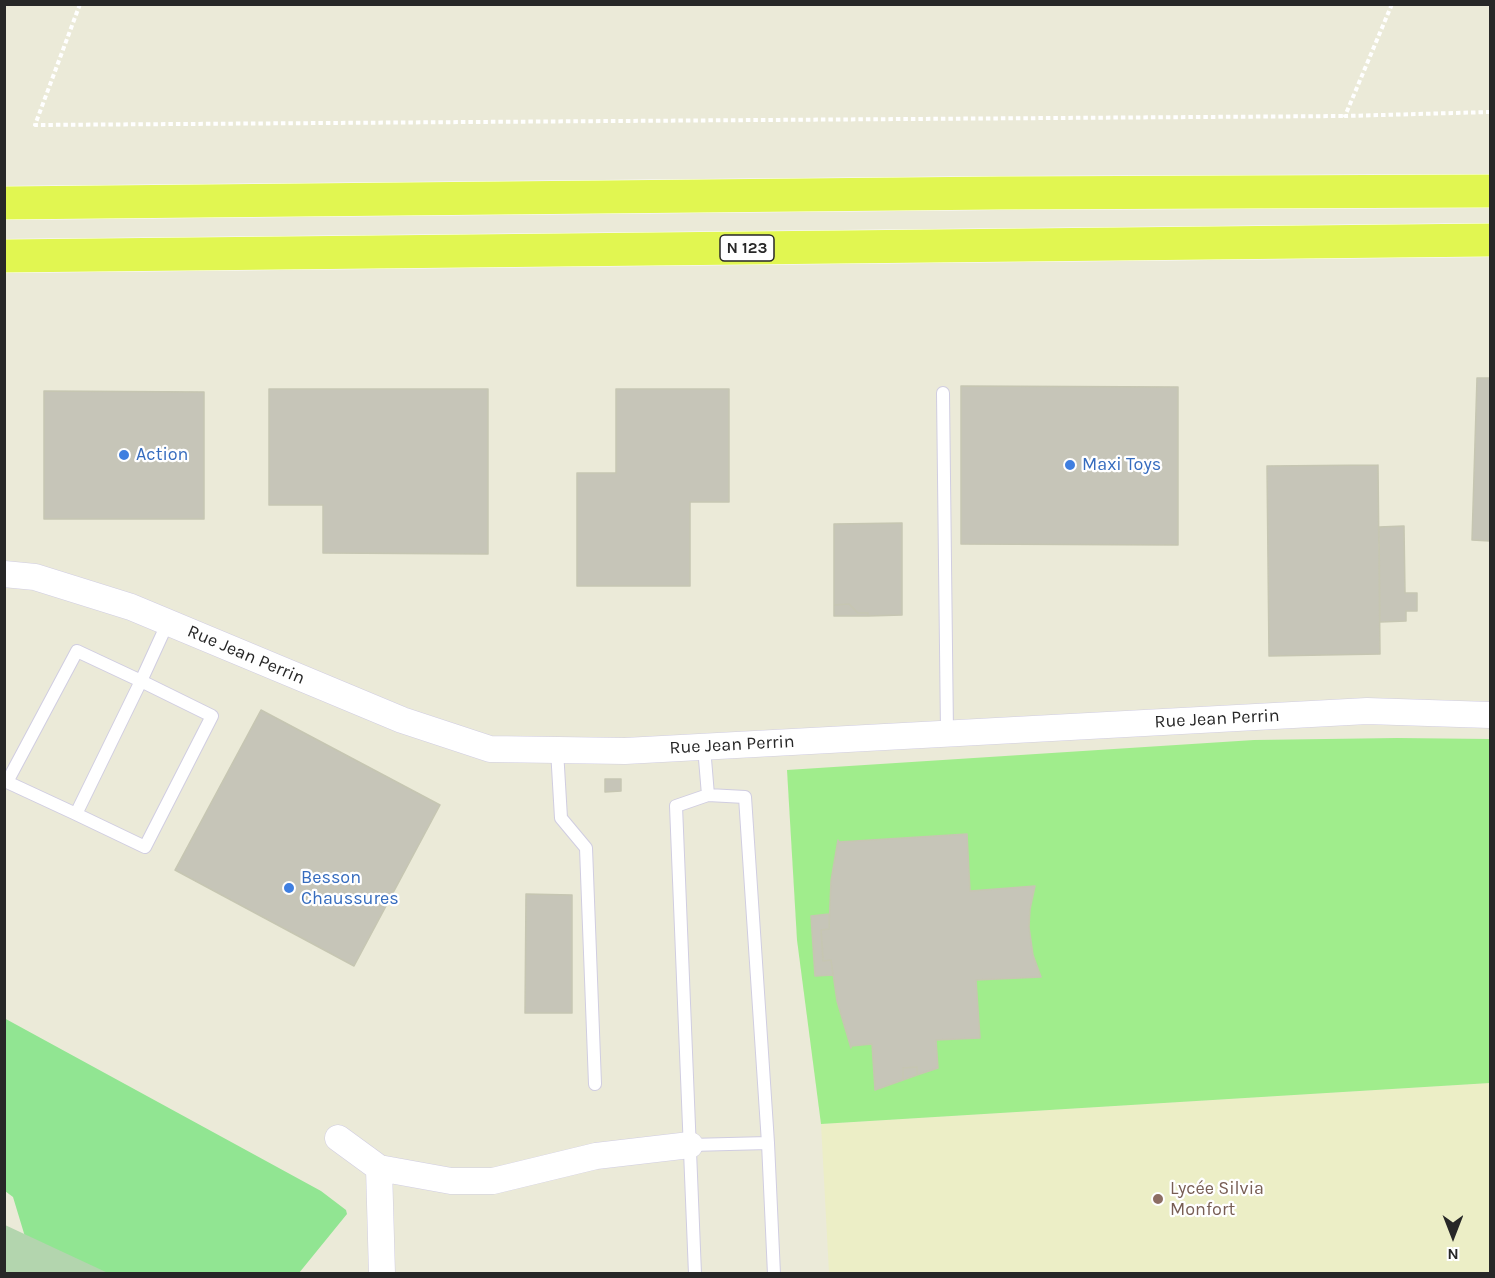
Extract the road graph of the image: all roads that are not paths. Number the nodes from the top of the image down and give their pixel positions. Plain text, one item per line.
1 (1491, 191) edge
2 (4, 204) edge
3 (1491, 240) edge
4 (4, 256) edge
5 (943, 393) dead end
6 (4, 574) edge
7 (168, 622) junction
8 (141, 681) junction
9 (1491, 715) edge
10 (947, 733) junction
11 (704, 747) junction
12 (557, 750) junction
13 (708, 795) junction
14 (76, 814) junction
15 (595, 1084) dead end
16 (338, 1138) dead end
17 (768, 1143) junction
18 (690, 1145) junction
19 (379, 1168) junction
20 (382, 1274) edge
21 (695, 1274) edge
22 (774, 1274) edge

1 - 2 main road
3 - 4 main road, N 123
5 - 10 lane
6 - 7 street, Rue Jean Perrin
7 - 8 lane
7 - 12 street, Rue Jean Perrin
8 - 14 lane
8 - 14 lane
8 - 14 lane
9 - 10 street, Rue Jean Perrin
10 - 11 street, Rue Jean Perrin
11 - 12 street, Rue Jean Perrin
11 - 13 lane
12 - 15 lane
13 - 17 lane
13 - 18 lane
16 - 19 street
17 - 18 lane
17 - 22 lane
18 - 19 street
18 - 21 lane
19 - 20 street

